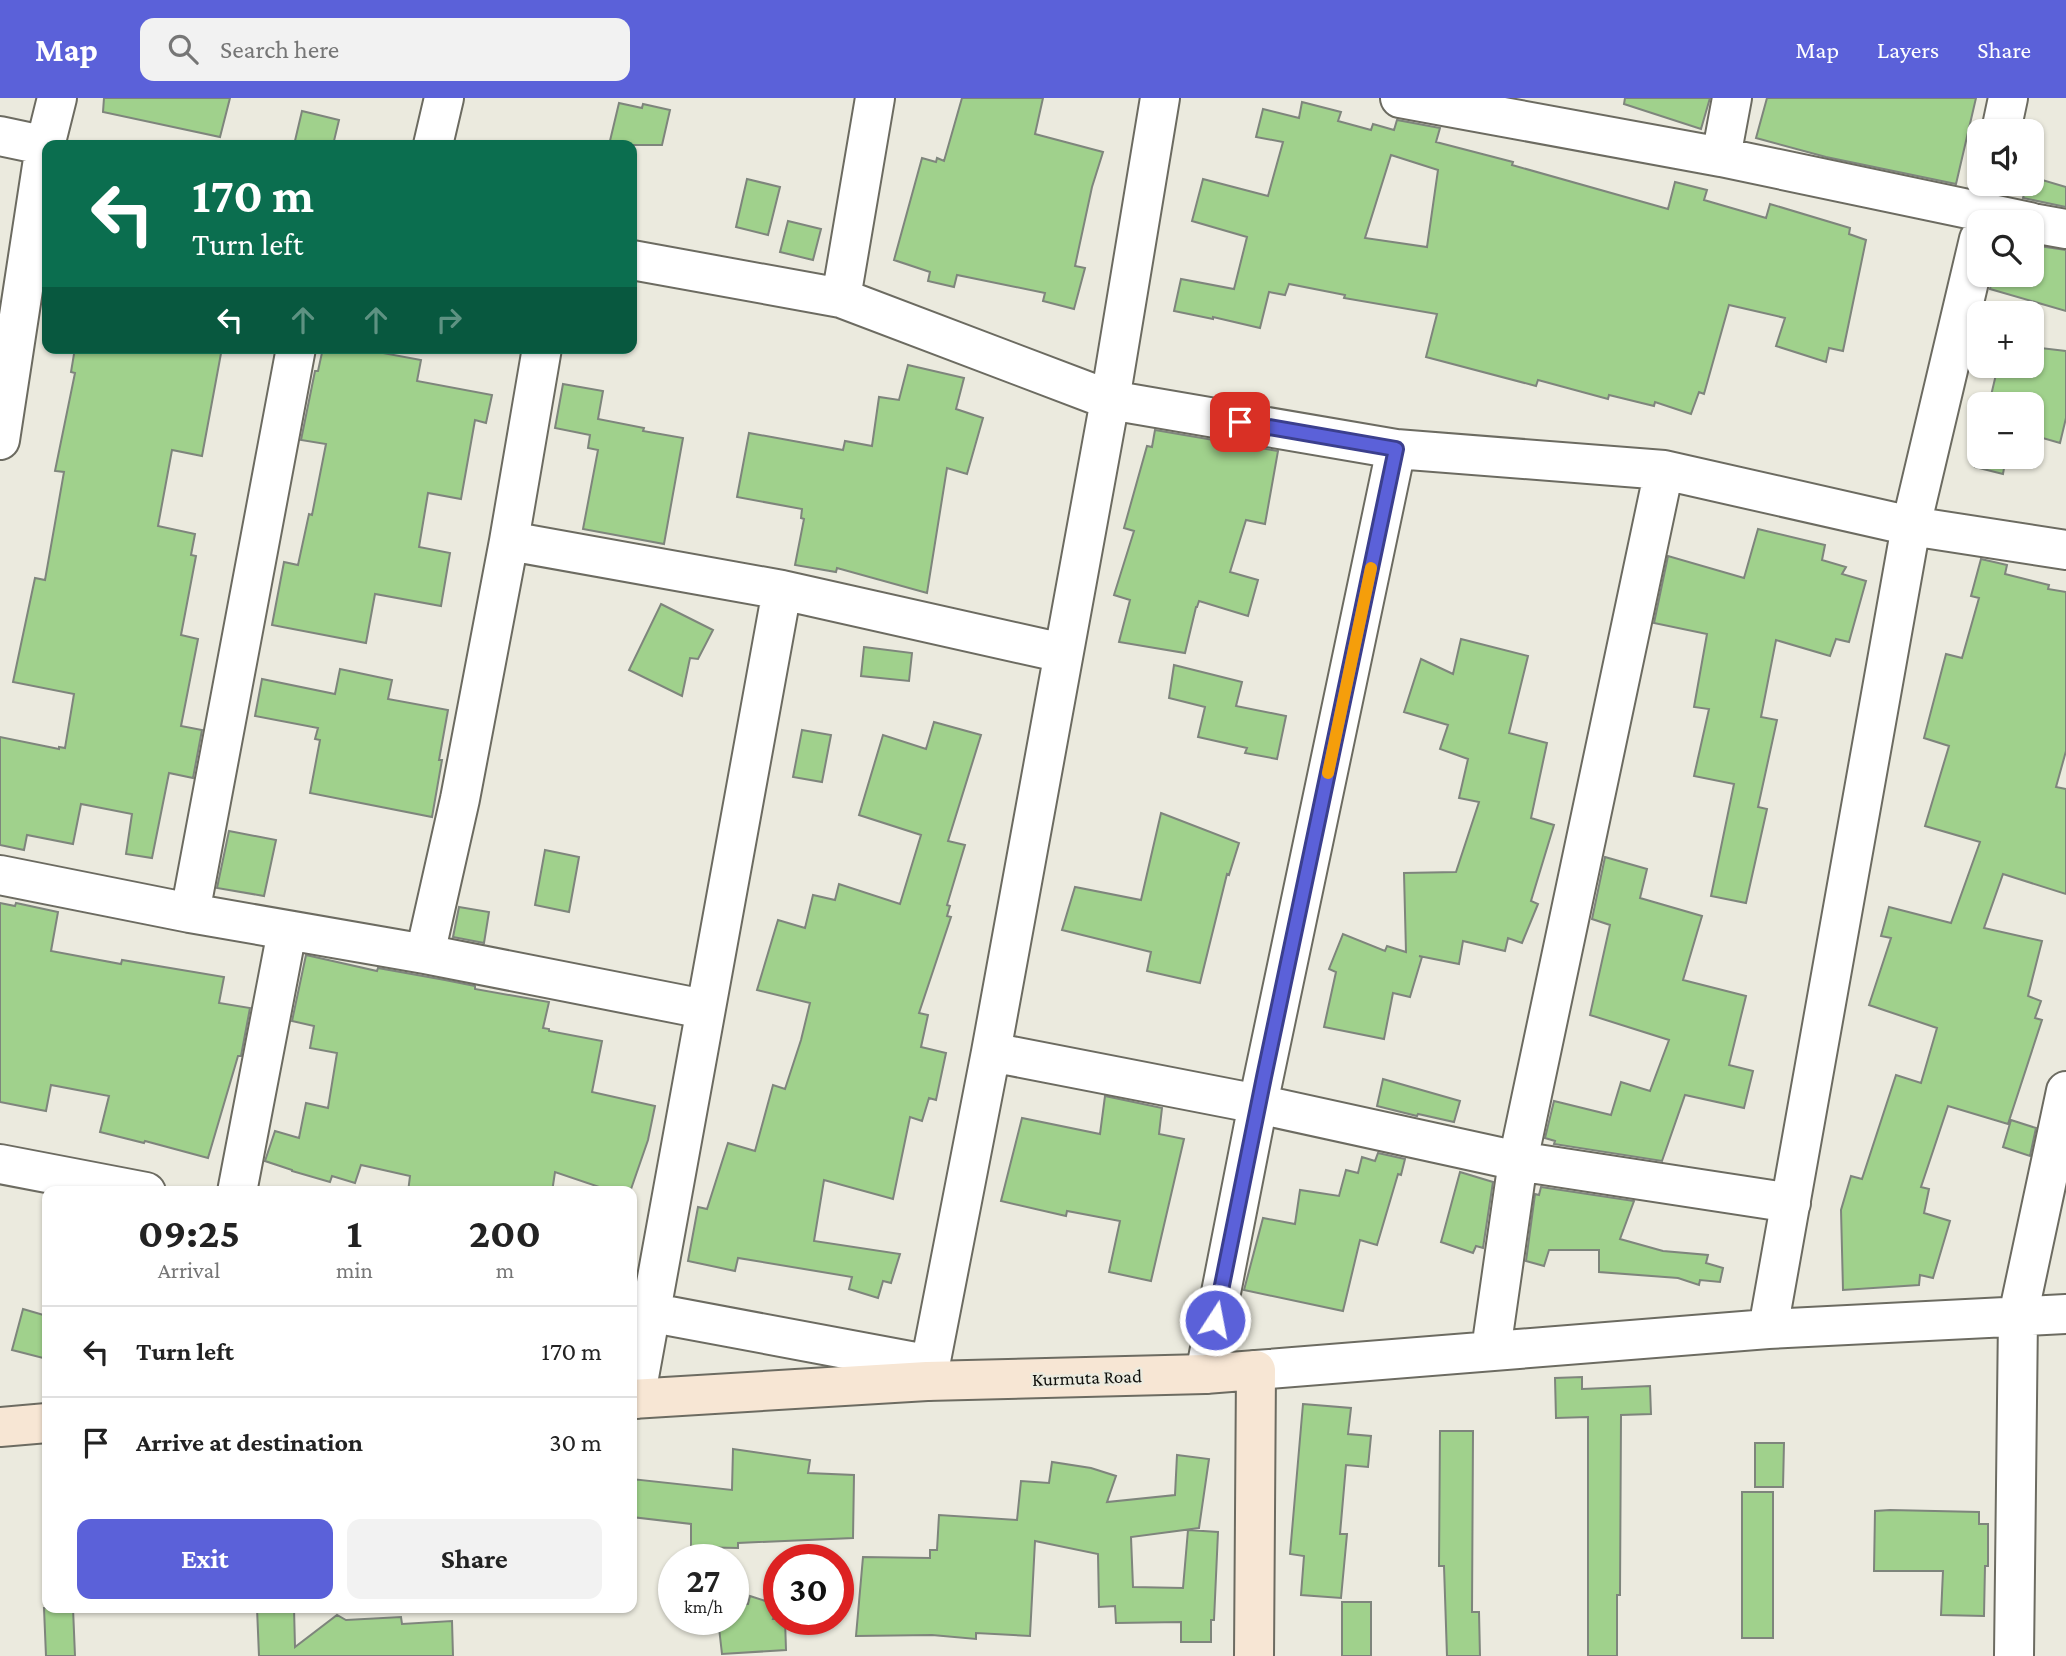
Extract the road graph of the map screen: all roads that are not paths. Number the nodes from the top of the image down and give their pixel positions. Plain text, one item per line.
1 (57, 98) edge
2 (444, 98) edge
3 (876, 98) edge
4 (1160, 98) edge
5 (1400, 98) edge
6 (1732, 98) edge
7 (2008, 98) edge
8 (1458, 104) edge
9 (2004, 119) edge
10 (0, 136) edge
11 (47, 140) edge
12 (434, 140) edge
13 (42, 145) edge
14 (1721, 157) junction
15 (42, 172) edge
16 (1967, 211) edge
17 (2044, 225) edge
18 (2066, 229) edge
19 (637, 261) edge
20 (1968, 287) edge
21 (841, 298) junction
22 (295, 354) edge
23 (541, 354) edge
24 (1110, 400) junction
25 (1, 434) edge
26 (1396, 449) junction
27 (1664, 470) junction
28 (1911, 526) junction
29 (509, 541) junction
30 (2066, 550) edge
31 (782, 590) junction
32 (1063, 653) junction
33 (0, 875) edge
34 (190, 913) junction
35 (287, 931) junction
36 (425, 954) junction
37 (704, 1009) junction
38 (991, 1052) junction
39 (2066, 1091) edge
40 (1258, 1104) junction
41 (1518, 1161) junction
42 (0, 1164) edge
43 (115, 1186) edge
44 (238, 1186) edge
45 (1791, 1203) junction
46 (640, 1311) edge
47 (2066, 1314) edge
48 (2018, 1316) junction
49 (1768, 1329) junction
50 (637, 1349) edge
51 (1491, 1350) junction
52 (1256, 1370) junction
53 (929, 1373) junction
54 (1205, 1374) junction
55 (637, 1399) edge
56 (42, 1423) edge
57 (0, 1427) edge
58 (1254, 1656) edge
59 (2014, 1656) edge

1 - 11 street
2 - 12 street
3 - 21 street
4 - 24 street
5 - 8 street
6 - 14 street
7 - 9 street
8 - 14 street
10 - 13 street
14 - 16 street
15 - 25 street
17 - 18 street
19 - 21 street
20 - 28 street
21 - 24 street
22 - 34 street
23 - 29 street
24 - 26 street
24 - 32 street
26 - 27 street
26 - 40 street
27 - 28 street
27 - 41 street
28 - 30 street
28 - 45 street
29 - 31 street
29 - 36 street
31 - 32 street
31 - 37 street
32 - 38 street
33 - 34 street
34 - 35 street
35 - 36 street
35 - 44 street
36 - 37 street
37 - 46 street
38 - 40 street
38 - 53 street
39 - 48 street
40 - 41 street
40 - 54 street
41 - 45 street
41 - 51 street
42 - 43 street
45 - 49 street
46 - 50 street
46 - 53 street
47 - 48 street
48 - 49 street
48 - 59 street
49 - 51 street
51 - 52 street
52 - 54 main road, Kurmuta Road
52 - 58 main road
53 - 54 main road, Kurmuta Road
53 - 55 main road, Kurmuta Road
56 - 57 main road

